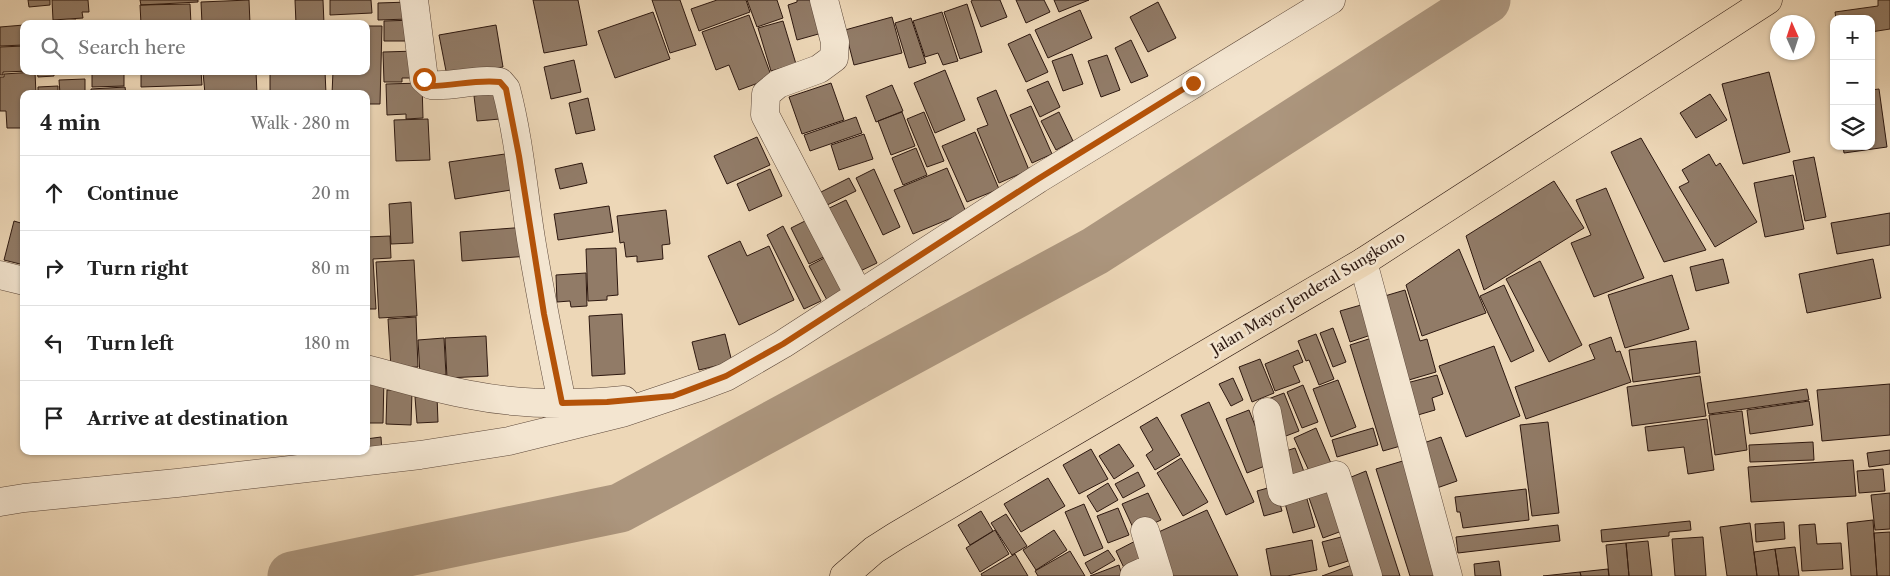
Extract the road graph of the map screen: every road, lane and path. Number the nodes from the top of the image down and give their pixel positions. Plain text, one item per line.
1 (414, 0) edge
2 (824, 0) edge
3 (1331, 0) edge
4 (1768, 0) edge
5 (1363, 262) junction
6 (0, 275) edge
7 (20, 280) edge
8 (860, 295) junction
9 (370, 370) edge
10 (673, 396) junction
11 (562, 403) junction
12 (1267, 412) dead end
13 (0, 502) edge
14 (1145, 531) dead end
15 (1150, 573) edge
16 (841, 575) edge
17 (1368, 576) edge
18 (1448, 576) edge

1 - 11 street
2 - 8 street
3 - 8 street
4 - 5 main road, Jalan Mayor Jenderal Sungkono
5 - 16 main road, Jalan Mayor Jenderal Sungkono
5 - 18 street
6 - 7 street
8 - 10 street
9 - 11 street
10 - 11 street
10 - 13 street
12 - 17 street
14 - 15 street

